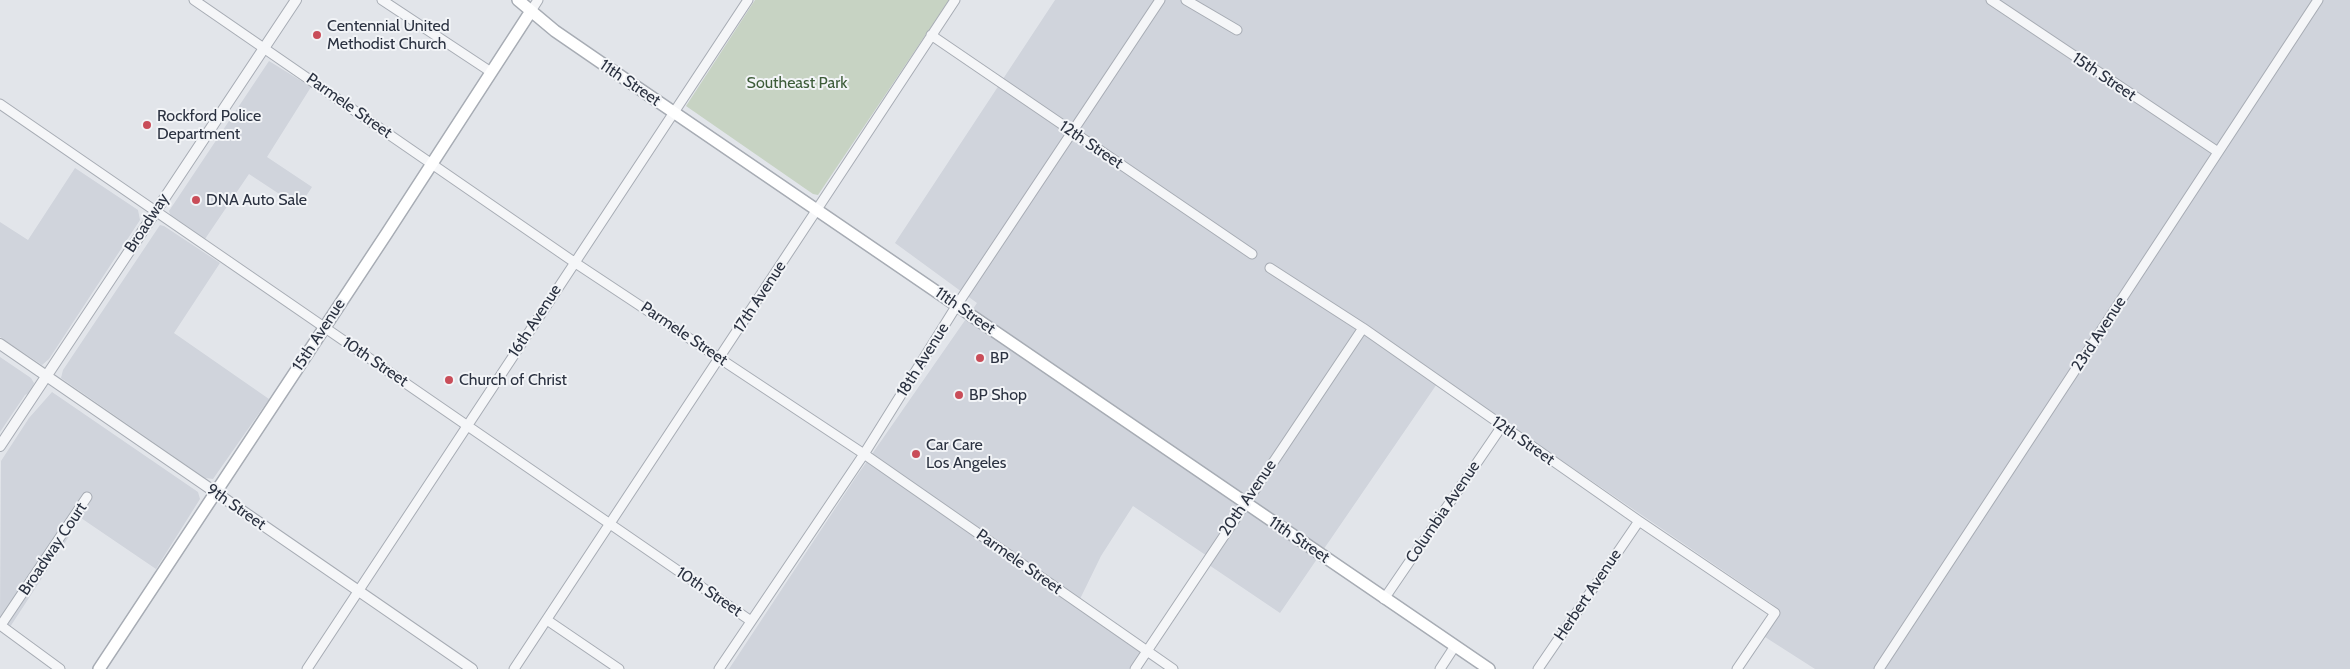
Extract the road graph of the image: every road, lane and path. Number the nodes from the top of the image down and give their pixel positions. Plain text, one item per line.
1 (194, 0) edge
2 (296, 0) edge
3 (382, 0) edge
4 (518, 0) edge
5 (538, 0) edge
6 (748, 0) edge
7 (955, 0) edge
8 (1160, 0) edge
9 (1186, 0) edge
10 (1991, 0) edge
11 (2318, 0) edge
12 (530, 11) junction
13 (1237, 30) dead end
14 (931, 36) junction
15 (264, 47) junction
16 (491, 72) junction
17 (0, 104) edge
18 (674, 112) junction
19 (1072, 132) junction
20 (2218, 152) junction
21 (432, 163) junction
22 (817, 209) junction
23 (155, 210) junction
24 (1252, 254) dead end
25 (574, 262) junction
26 (1270, 268) dead end
27 (957, 305) junction
28 (324, 327) junction
29 (1363, 328) junction
30 (0, 344) edge
31 (720, 358) junction
32 (47, 376) junction
33 (466, 426) junction
34 (1502, 426) junction
35 (0, 446) edge
36 (864, 454) junction
37 (216, 492) junction
38 (87, 497) dead end
39 (1244, 503) junction
40 (1639, 522) junction
41 (610, 524) junction
42 (358, 592) junction
43 (1384, 598) junction
44 (547, 620) junction
45 (751, 621) junction
46 (0, 625) edge
47 (1455, 646) junction
48 (1148, 651) junction
49 (60, 669) edge
50 (99, 669) edge
51 (306, 669) edge
52 (472, 669) edge
53 (514, 669) edge
54 (619, 669) edge
55 (719, 669) edge
56 (1135, 669) edge
57 (1173, 669) edge
58 (1440, 669) edge
59 (1489, 669) edge
60 (1538, 669) edge
61 (1737, 669) edge
62 (1879, 669) edge

1 - 15 street, Parmele Street
2 - 15 street, Broadway
3 - 16 street
4 - 12 main road, 11th Street
5 - 12 street, 15th Avenue
6 - 18 street, 16th Avenue
7 - 14 street, 17th Avenue
8 - 19 street, 18th Avenue
9 - 13 street
10 - 20 street, 15th Street
11 - 20 street, 23rd Avenue
12 - 16 main road, 15th Avenue
12 - 18 main road, 11th Street
14 - 19 street, 12th Street
14 - 22 street, 17th Avenue
15 - 21 street, Parmele Street
15 - 23 street, Broadway
16 - 21 main road, 15th Avenue
17 - 23 street, 10th Street
18 - 22 main road, 11th Street
18 - 25 street, 16th Avenue
19 - 24 street, 12th Street
19 - 27 street, 18th Avenue
20 - 62 street, 23rd Avenue
21 - 25 street, Parmele Street
21 - 28 main road, 15th Avenue
22 - 27 main road, 11th Street
22 - 31 street, 17th Avenue
23 - 28 street, 10th Street
23 - 32 street, Broadway
25 - 31 street, Parmele Street
25 - 33 street, 16th Avenue
26 - 29 street, 12th Street
27 - 36 street, 18th Avenue
27 - 39 main road, 11th Street
28 - 33 street, 10th Street
28 - 37 main road, 15th Avenue
29 - 34 street, 12th Street
29 - 39 street, 20th Avenue
30 - 32 street, 9th Street
31 - 36 street, Parmele Street
31 - 41 street, 17th Avenue
32 - 35 street, Broadway
32 - 37 street, 9th Street
33 - 41 street, 10th Street
33 - 42 street, 16th Avenue
34 - 40 street, 12th Street
34 - 43 street, Columbia Avenue
36 - 45 street, 18th Avenue
36 - 48 street, Parmele Street
37 - 42 street, 9th Street
37 - 50 main road, 15th Avenue
38 - 46 street, Broadway Court
39 - 43 main road, 11th Street
39 - 48 street, 20th Avenue
40 - 60 street, Herbert Avenue
40 - 61 street, 12th Street
41 - 44 street, 17th Avenue
41 - 45 street, 10th Street
42 - 51 street, 16th Avenue
42 - 52 street, 9th Street
43 - 47 main road, 11th Street
44 - 53 street, 17th Avenue
44 - 54 street
45 - 55 street, 18th Avenue
46 - 49 street
47 - 58 street
47 - 59 main road, 11th Street
48 - 56 street, 20th Avenue
48 - 57 street, Parmele Street

